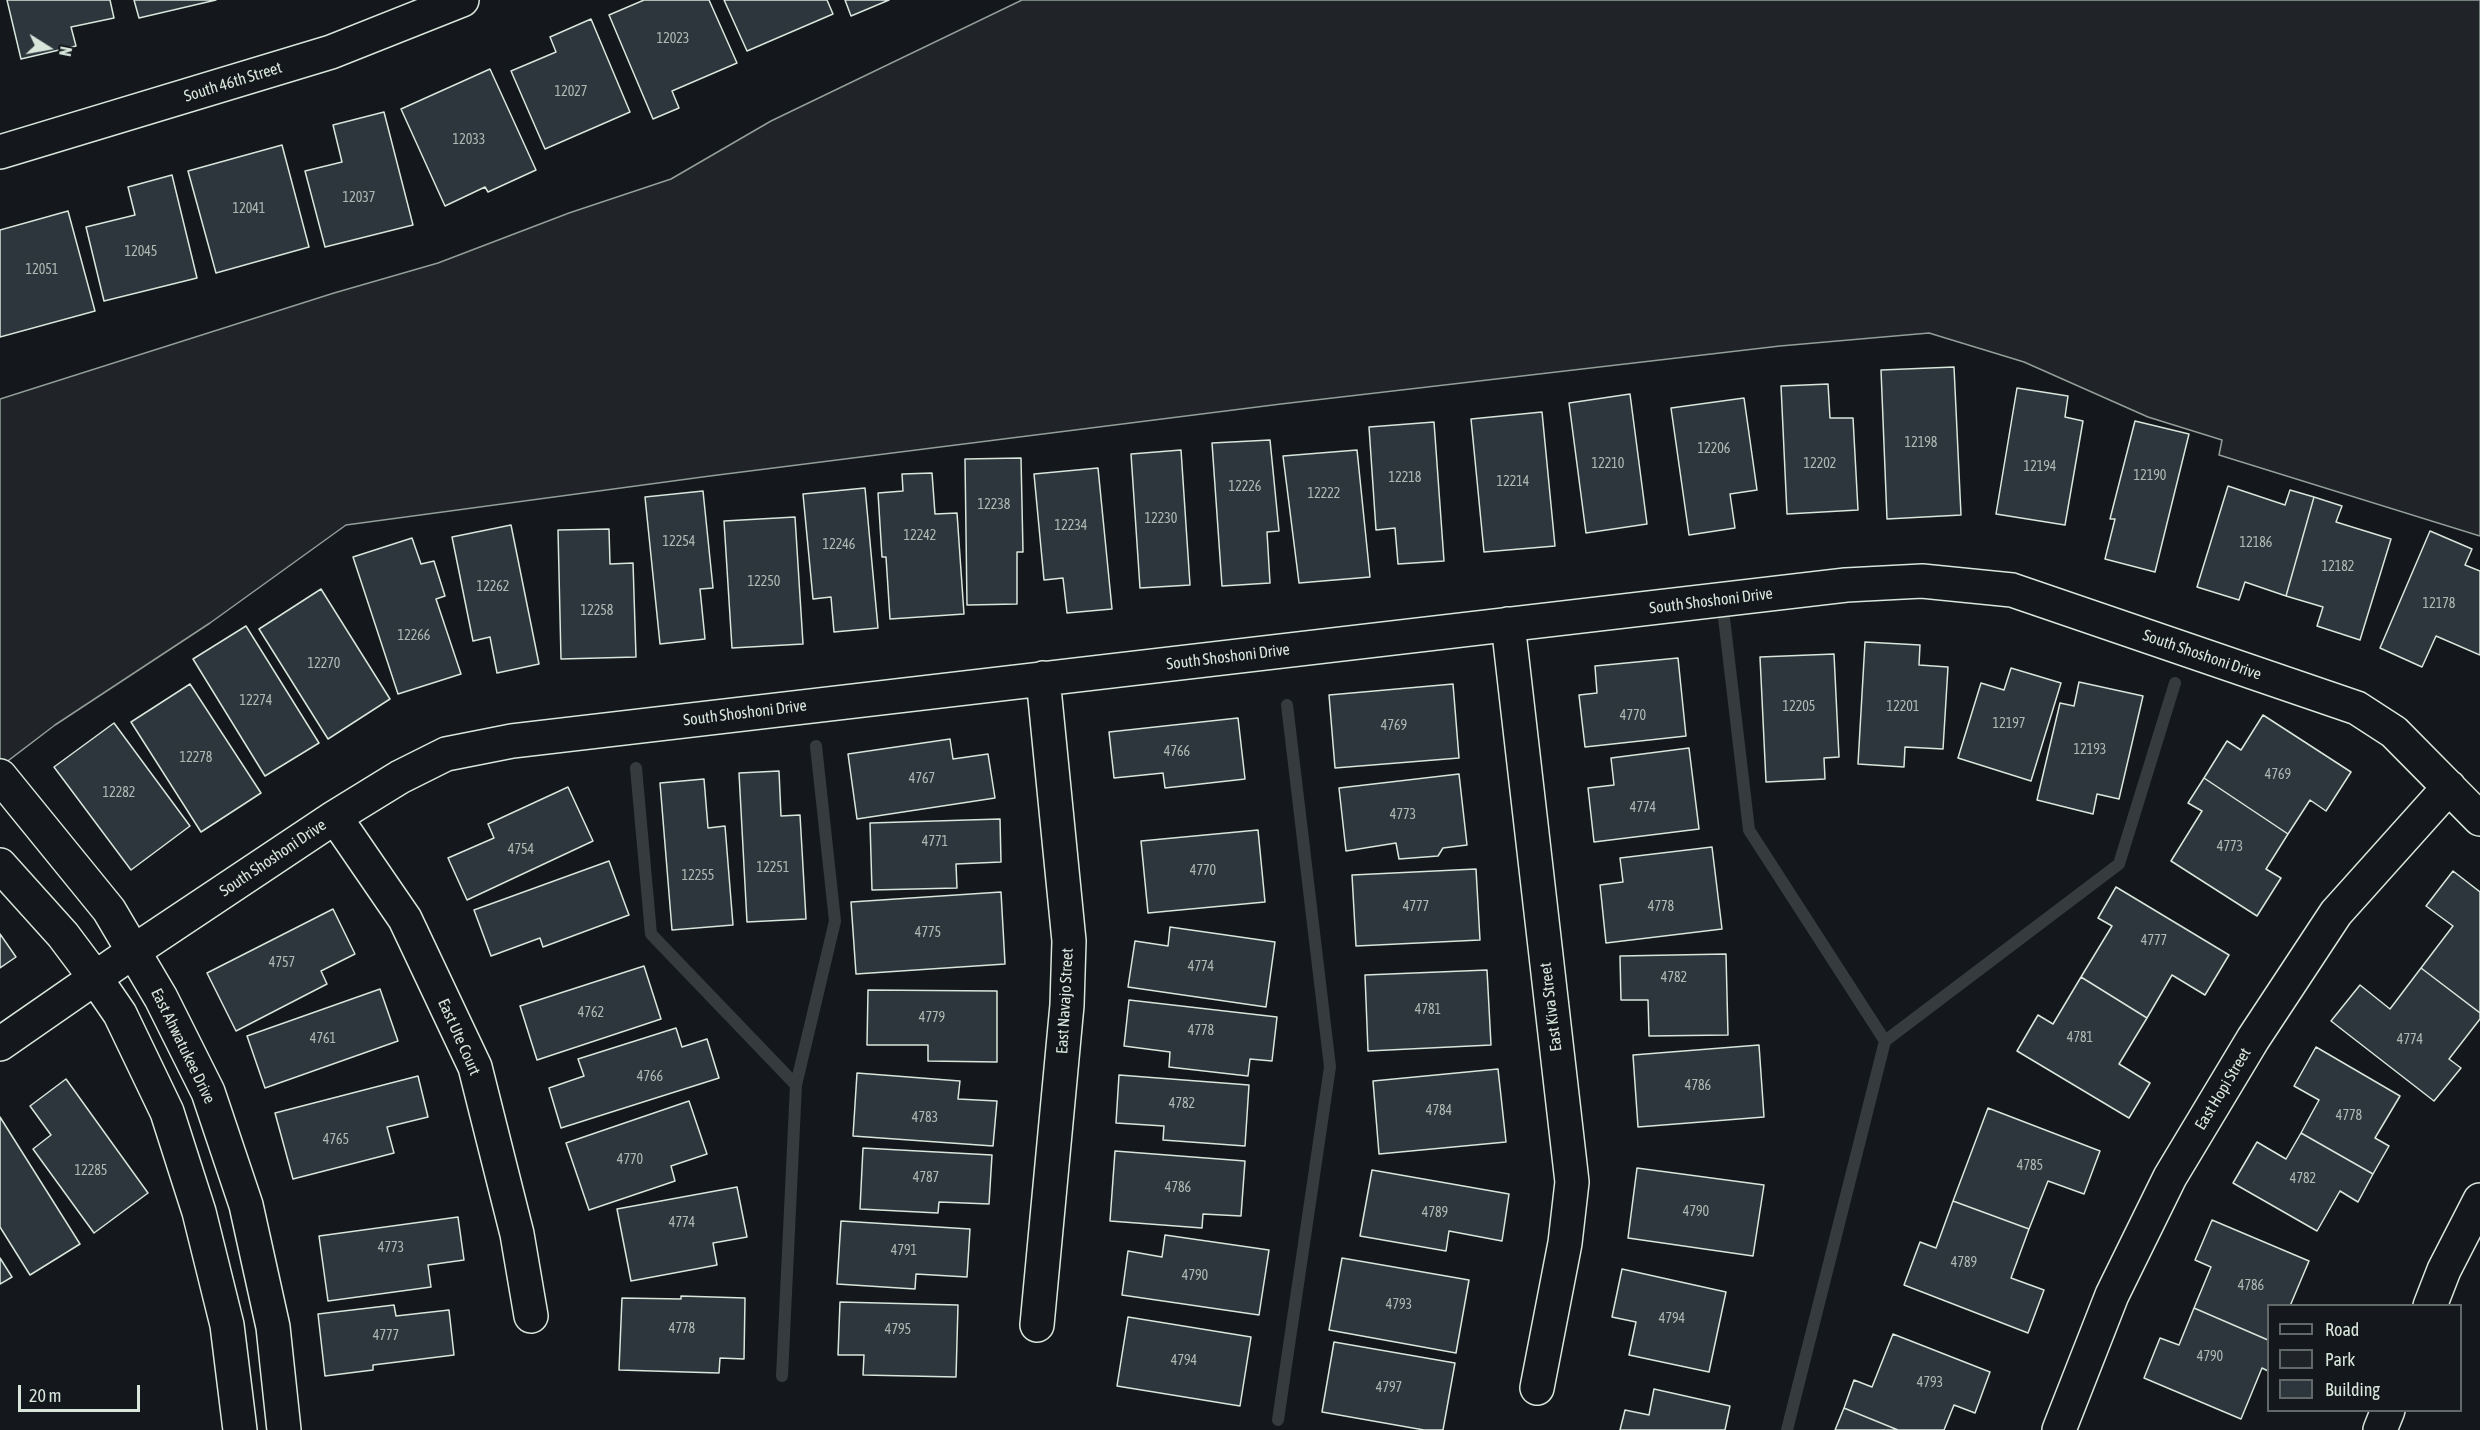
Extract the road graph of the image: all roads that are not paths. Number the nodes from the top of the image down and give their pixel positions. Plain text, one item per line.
1 (462, 0) edge
2 (0, 152) edge
3 (1508, 624) junction
4 (1043, 678) junction
5 (0, 776) edge
6 (2449, 787) junction
7 (335, 817) junction
8 (2480, 819) edge
9 (0, 865) edge
10 (134, 951) junction
11 (96, 979) junction
12 (0, 1044) edge
13 (2480, 1200) edge
14 (2430, 1304) edge
15 (531, 1316) dead end
16 (1037, 1325) dead end
17 (1537, 1388) dead end
18 (2387, 1412) edge
19 (240, 1430) edge
20 (284, 1430) edge
21 (2059, 1430) edge
22 (2380, 1430) edge

1 - 2 street, South 46th Street
3 - 4 street, South Shoshoni Drive
3 - 6 street, South Shoshoni Drive
3 - 17 street, East Kiva Street
4 - 7 street, South Shoshoni Drive
4 - 16 street, East Navajo Street
5 - 10 street, East Ahwatukee Drive
6 - 8 street, South Shoshoni Drive
6 - 21 street, East Hopi Street
7 - 10 street, South Shoshoni Drive
7 - 15 street, East Ute Court
9 - 11 street
10 - 11 street, South Shoshoni Drive
10 - 20 street, East Ahwatukee Drive
11 - 12 street, South Shoshoni Drive
11 - 19 street
13 - 14 street
18 - 22 street

